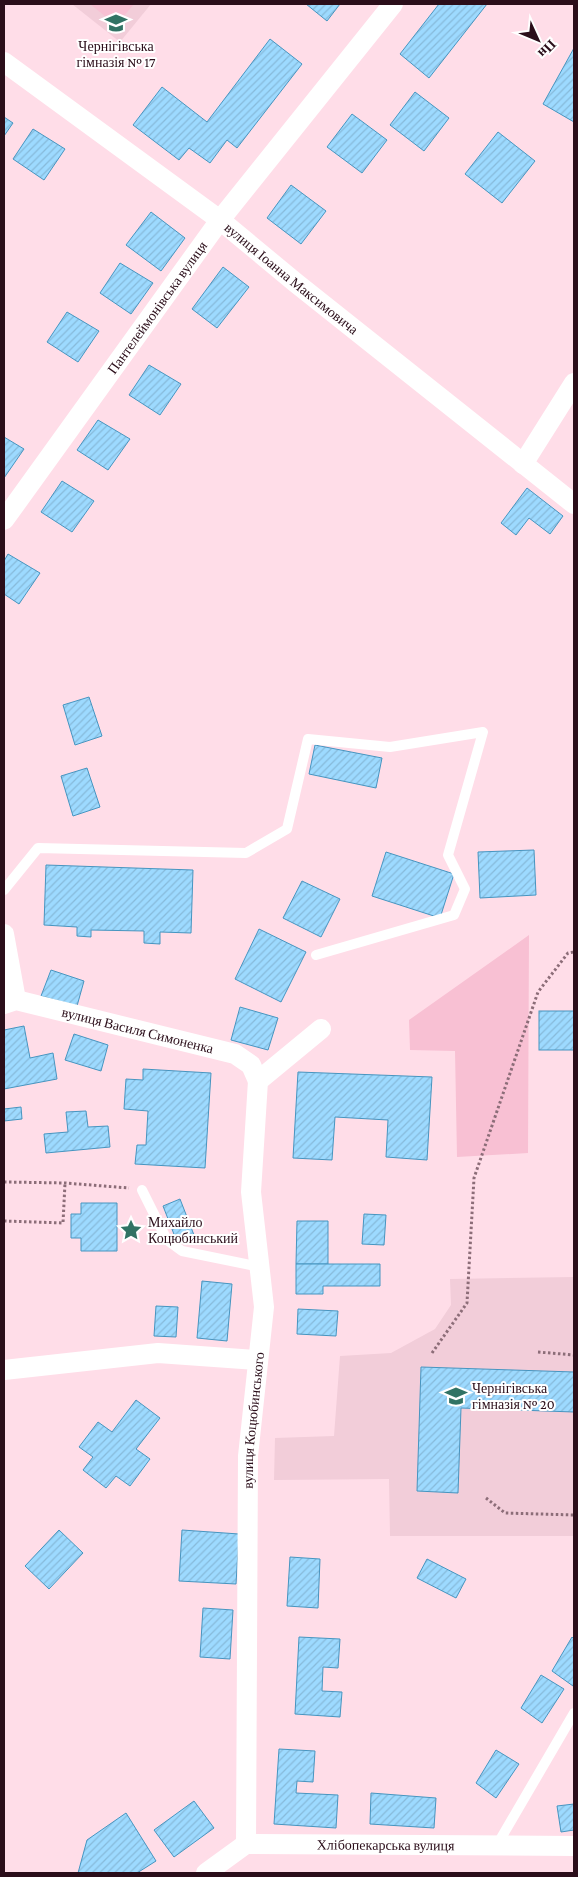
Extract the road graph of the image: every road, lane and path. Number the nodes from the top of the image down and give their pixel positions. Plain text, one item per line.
1 (392, 4) edge
2 (4, 62) edge
3 (220, 220) junction
4 (574, 383) edge
5 (523, 464) junction
6 (574, 504) edge
7 (6, 513) edge
8 (4, 890) edge
9 (4, 934) edge
10 (574, 952) edge
11 (316, 954) dead end
12 (10, 1002) edge
13 (321, 1029) dead end
14 (258, 1081) junction
15 (4, 1182) edge
16 (65, 1183) junction
17 (142, 1190) joint
18 (4, 1221) edge
19 (260, 1267) junction
20 (538, 1352) dead end
21 (432, 1353) dead end
22 (574, 1355) edge
23 (257, 1360) junction
24 (4, 1370) edge
25 (486, 1498) dead end
26 (574, 1514) edge
27 (574, 1713) edge
28 (246, 1844) junction
29 (497, 1846) junction
30 (574, 1846) edge
31 (206, 1873) edge

1 - 3 street, Пантелеймонівська вулиця
2 - 3 street, вулиця Іоанна Максимовича
3 - 5 street, вулиця Іоанна Максимовича
3 - 7 street, Пантелеймонівська вулиця
4 - 5 street
5 - 6 street, вулиця Іоанна Максимовича
8 - 11 lane
9 - 12 street
10 - 21 path
12 - 14 street, вулиця Василя Симоненка
13 - 14 street
14 - 19 street, вулиця Коцюбинського
15 - 16 path
16 - 17 path
16 - 18 path
17 - 19 lane
19 - 23 street, вулиця Коцюбинського
20 - 22 path
23 - 24 street
23 - 28 street, вулиця Коцюбинського
25 - 26 path
27 - 29 lane
28 - 29 street, Хлібопекарська вулиця
28 - 31 street
29 - 30 street, Хлібопекарська вулиця

